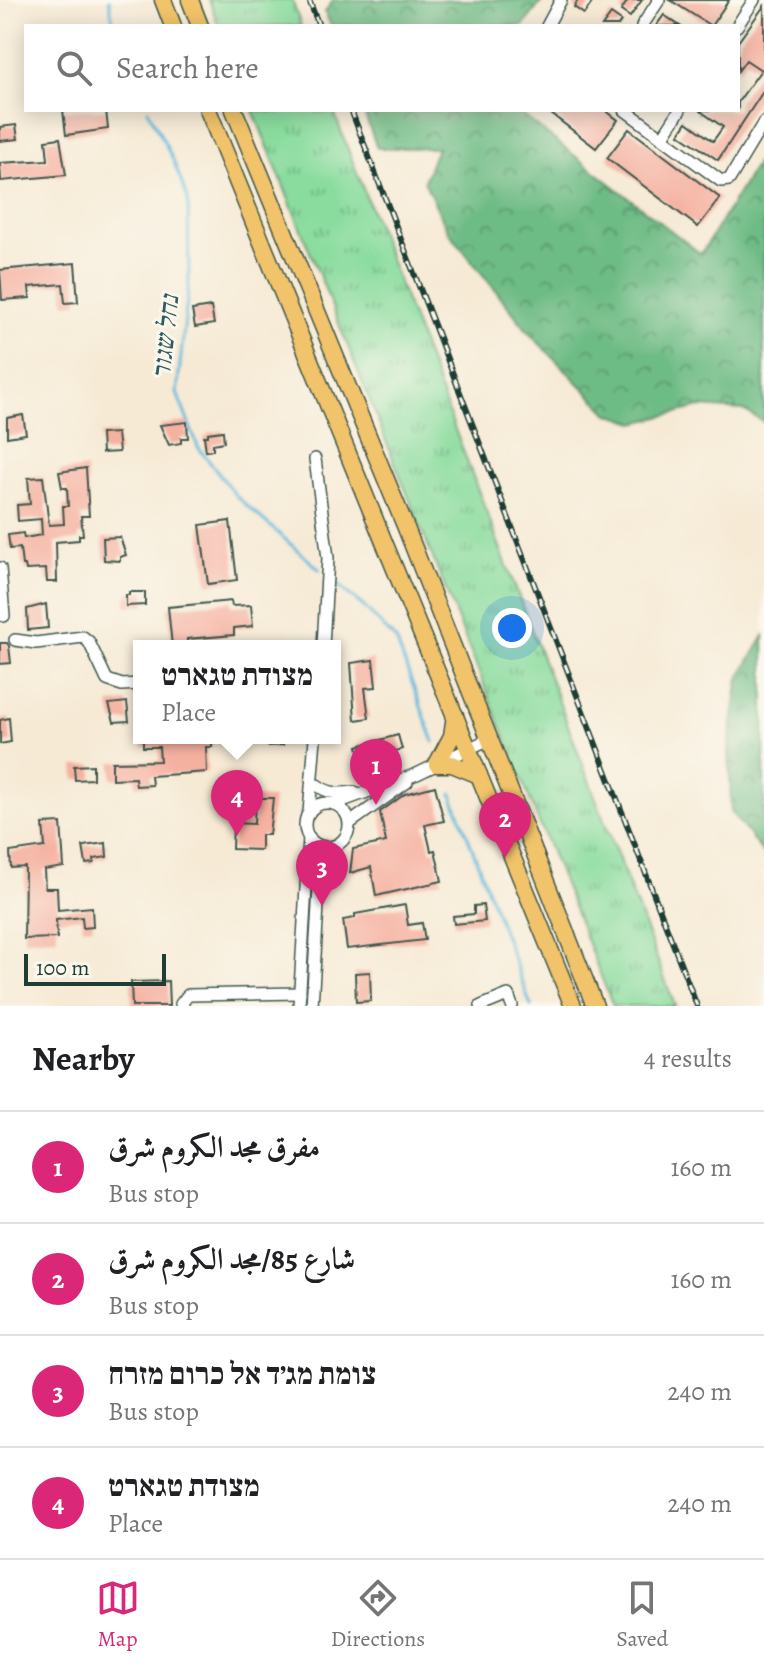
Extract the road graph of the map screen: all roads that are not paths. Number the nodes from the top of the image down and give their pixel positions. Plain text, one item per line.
1 (163, 0) edge
2 (190, 0) edge
3 (561, 0) edge
4 (659, 0) edge
5 (754, 0) edge
6 (172, 24) edge
7 (199, 24) edge
8 (548, 24) edge
9 (643, 24) edge
10 (738, 24) edge
11 (209, 112) edge
12 (235, 112) edge
13 (628, 112) edge
14 (679, 112) edge
15 (764, 122) edge
16 (662, 138) junction
17 (315, 459) dead end
18 (0, 568) edge
19 (4, 616) dead end
20 (15, 640) dead end
21 (323, 640) edge
22 (133, 684) edge
23 (455, 714) junction
24 (489, 739) junction
25 (314, 744) edge
26 (469, 749) junction
27 (437, 764) junction
28 (312, 771) junction
29 (417, 774) junction
30 (479, 775) junction
31 (317, 785) junction
32 (382, 787) junction
33 (329, 804) junction
34 (309, 813) junction
35 (350, 823) junction
36 (309, 837) junction
37 (332, 847) junction
38 (300, 993) junction
39 (183, 1006) edge
40 (299, 1006) edge
41 (312, 1006) edge
42 (481, 1006) edge
43 (512, 1006) edge
44 (573, 1006) edge
45 (595, 1006) edge

1 - 6 highway
2 - 7 highway
3 - 8 street
4 - 9 street
5 - 10 street
11 - 23 highway
12 - 24 highway
13 - 16 street
14 - 16 street
15 - 16 street
17 - 21 street
18 - 19 street
20 - 22 street
23 - 26 highway
23 - 27 highway
24 - 26 street
24 - 45 highway
25 - 28 street
26 - 27 street
26 - 30 highway
27 - 29 street
27 - 30 highway
28 - 31 street
28 - 34 street
29 - 32 street
29 - 35 street
30 - 44 highway
31 - 32 street
31 - 33 street
32 - 33 street
33 - 34 street
33 - 35 street
34 - 36 street
35 - 37 street
36 - 37 street
36 - 38 street
37 - 41 street
38 - 39 street
38 - 40 street
42 - 43 street

